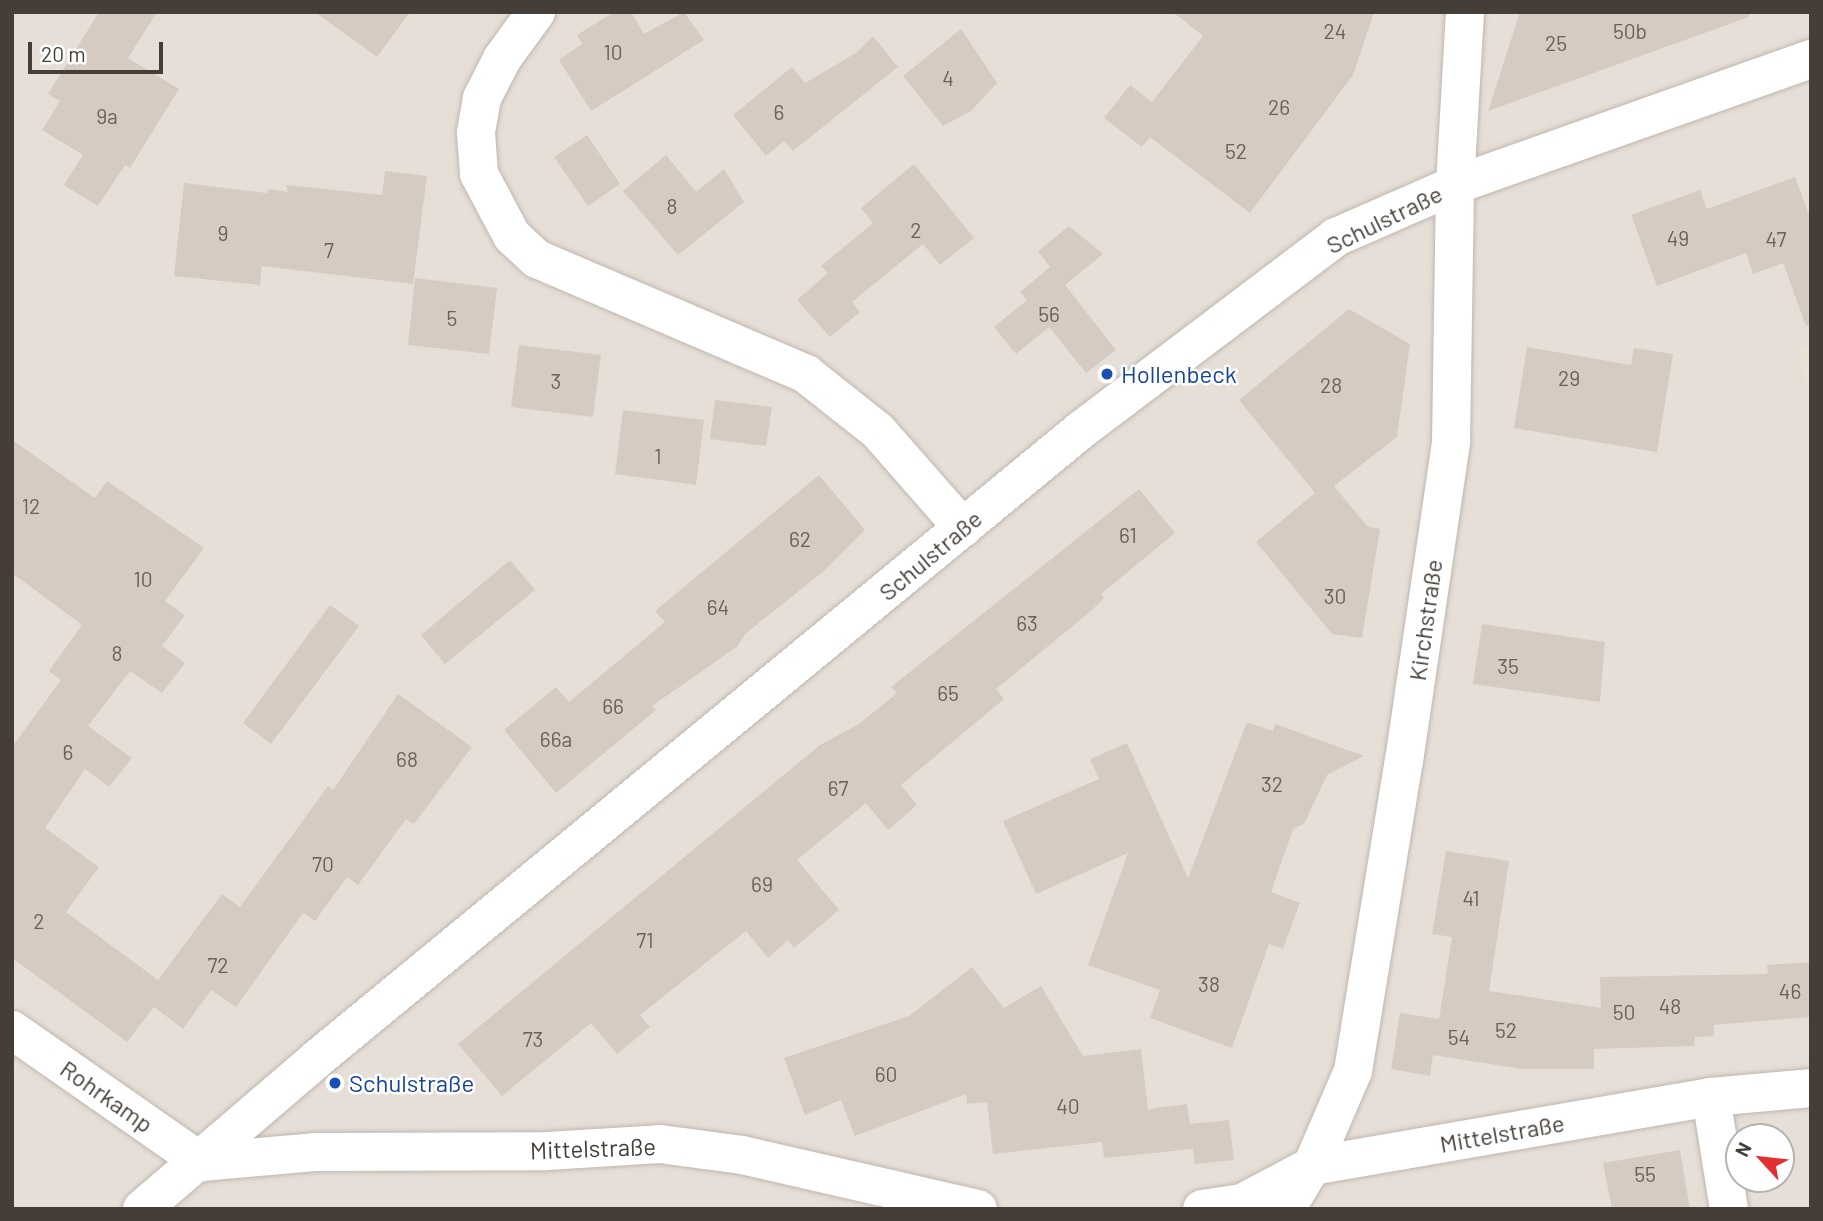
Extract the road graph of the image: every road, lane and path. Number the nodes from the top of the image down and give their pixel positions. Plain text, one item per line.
1 (536, 12) edge
2 (1465, 12) edge
3 (1811, 59) edge
4 (1455, 185) junction
5 (963, 528) junction
6 (12, 1030) edge
7 (1811, 1088) edge
8 (1711, 1097) junction
9 (201, 1162) junction
10 (1312, 1166) junction
11 (142, 1209) edge
12 (978, 1209) edge
13 (1202, 1209) edge
14 (1286, 1209) edge
15 (1729, 1209) edge

1 - 5 street
2 - 4 street, Kirchstraße
3 - 4 street, Schulstraße
4 - 5 street, Schulstraße
4 - 10 street, Kirchstraße
5 - 9 street, Schulstraße
6 - 9 street, Rohrkamp
7 - 8 street, Mittelstraße
8 - 10 street, Mittelstraße
8 - 15 street
9 - 11 street, Schulstraße
9 - 12 street, Mittelstraße
10 - 13 street, Mittelstraße
10 - 14 street, Kirchstraße

